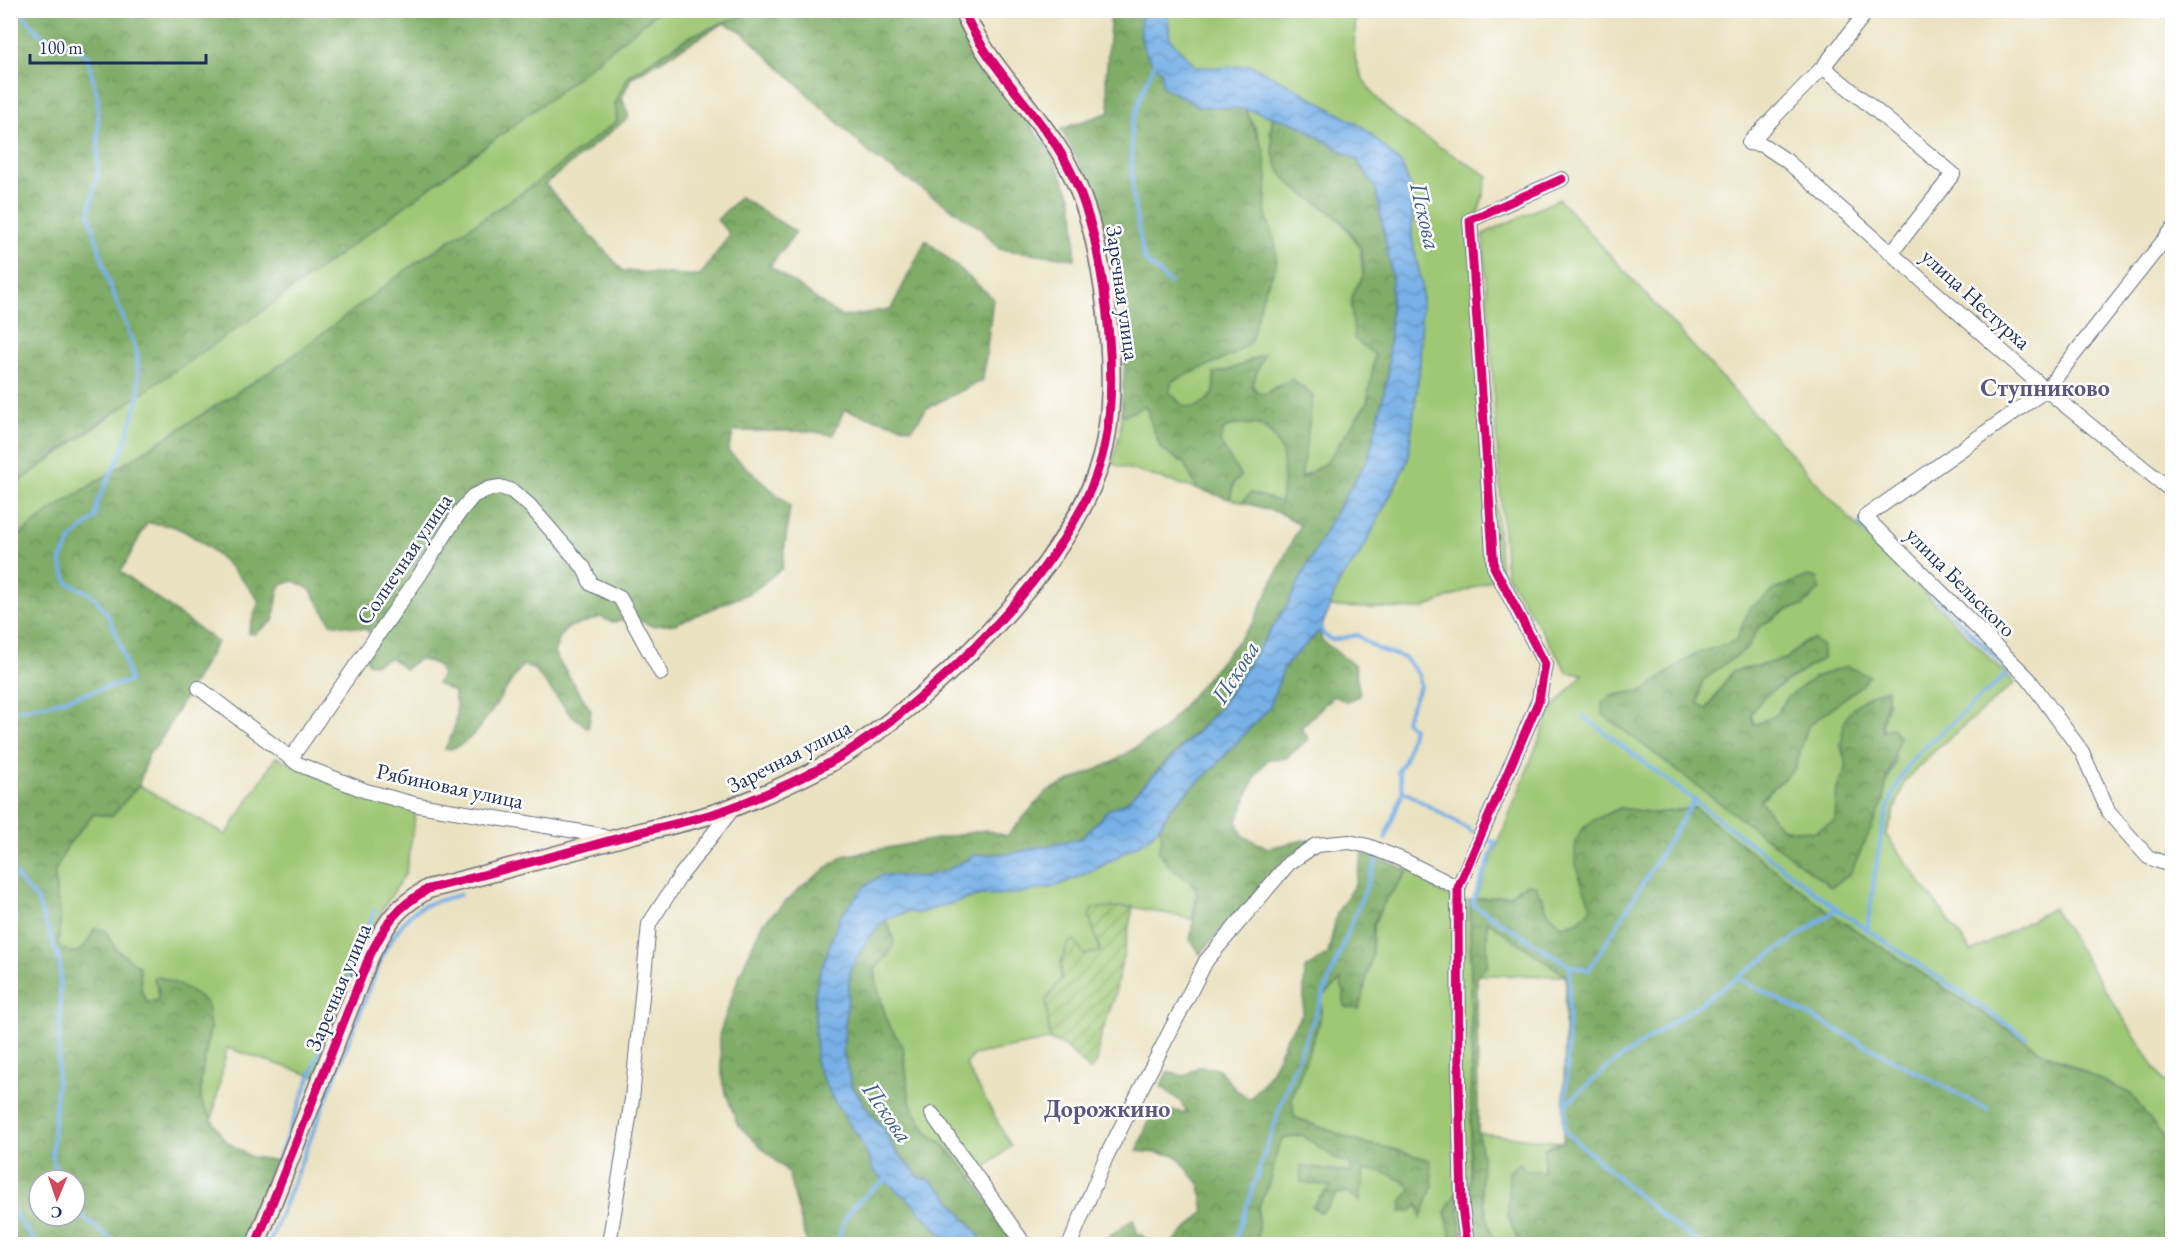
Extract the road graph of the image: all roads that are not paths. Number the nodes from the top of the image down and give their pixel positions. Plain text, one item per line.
1 (963, 10) edge
2 (1868, 10) edge
3 (1823, 68) junction
4 (1562, 179) dead end
5 (2172, 230) edge
6 (1892, 252) junction
7 (2046, 390) junction
8 (2172, 491) edge
9 (661, 673) dead end
10 (199, 688) dead end
11 (291, 758) junction
12 (734, 807) junction
13 (613, 840) junction
14 (2172, 866) edge
15 (1458, 888) junction
16 (932, 1114) dead end
17 (256, 1245) edge
18 (609, 1245) edge
19 (1022, 1245) edge
20 (1070, 1245) edge
21 (1467, 1245) edge

1 - 12 street, Заречная улица
2 - 3 street
3 - 6 street
3 - 6 street, улица Нестурха
4 - 15 street
5 - 7 street
6 - 7 street, улица Нестурха
7 - 8 street, улица Нестурха
7 - 14 street, улица Бельского
9 - 11 street, Солнечная улица
10 - 11 street, Рябиновая улица
11 - 13 street, Рябиновая улица
12 - 13 street, Заречная улица
12 - 18 street, Заречная улица
13 - 17 street, Заречная улица
15 - 20 street
15 - 21 street
16 - 19 street

